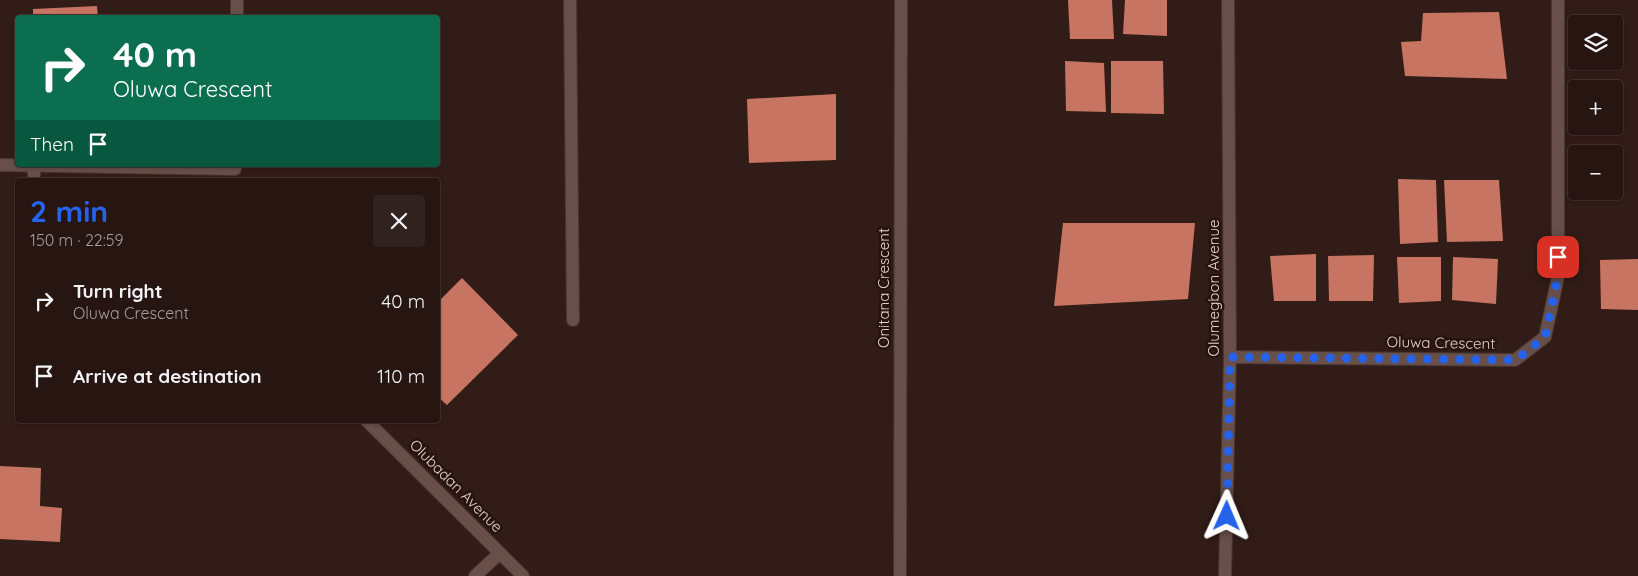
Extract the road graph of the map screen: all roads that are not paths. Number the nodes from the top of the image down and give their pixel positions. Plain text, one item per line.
1 (237, 0) edge
2 (570, 0) edge
3 (901, 0) edge
4 (1228, 0) edge
5 (1558, 0) edge
6 (237, 15) edge
7 (0, 165) edge
8 (15, 165) edge
9 (68, 167) edge
10 (235, 172) edge
11 (573, 320) dead end
12 (1230, 357) junction
13 (369, 423) edge
14 (500, 552) junction
15 (475, 576) edge
16 (523, 576) edge
17 (900, 576) edge
18 (1225, 576) edge

1 - 6 street
2 - 11 street
3 - 17 street, Onitana Crescent
4 - 12 street, Olumegbon Avenue
5 - 12 street, Oluwa Crescent
7 - 8 street
9 - 10 street
12 - 18 street, Olumegbon Avenue
13 - 14 street, Olubadan Avenue
14 - 15 street
14 - 16 street, Olubadan Avenue

